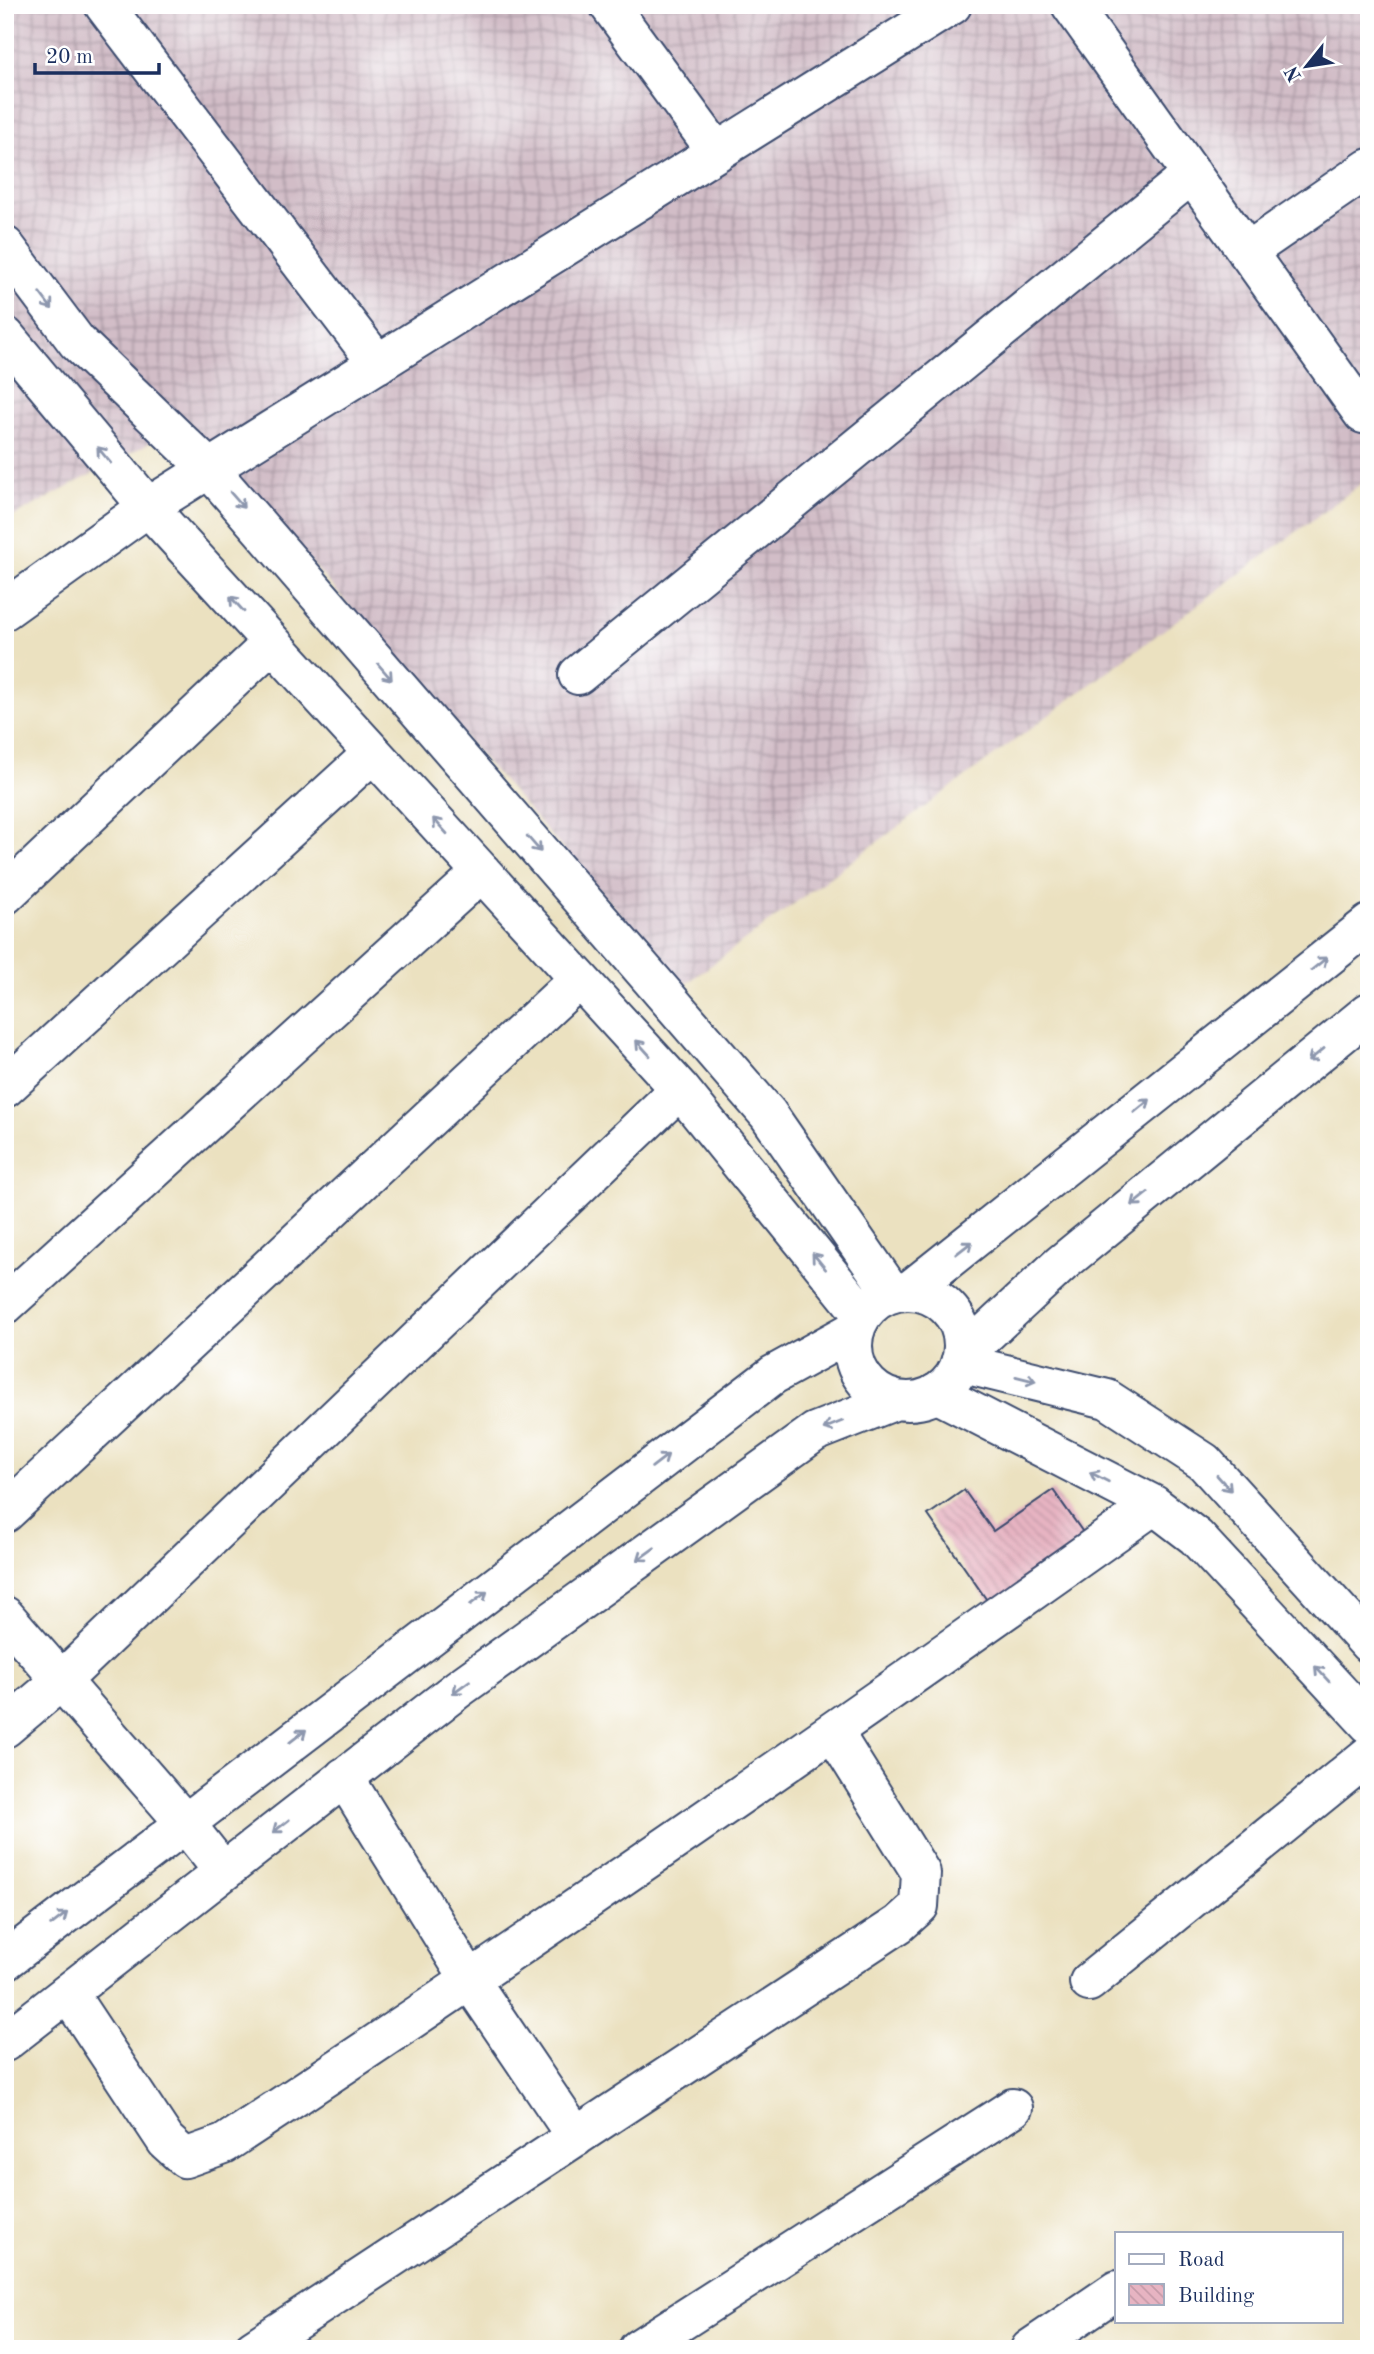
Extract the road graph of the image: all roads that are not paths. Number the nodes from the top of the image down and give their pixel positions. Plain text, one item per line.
1 (609, 5) edge
2 (952, 5) edge
3 (1071, 5) edge
4 (119, 10) edge
5 (717, 152) junction
6 (1369, 168) edge
7 (1192, 174) junction
8 (5, 246) edge
9 (1247, 252) junction
10 (5, 336) edge
11 (377, 364) junction
12 (1363, 414) dead end
13 (209, 469) junction
14 (148, 507) junction
15 (5, 610) edge
16 (272, 643) junction
17 (578, 675) dead end
18 (373, 753) junction
19 (482, 872) junction
20 (5, 895) edge
21 (1369, 924) edge
22 (579, 979) junction
23 (1369, 1012) edge
24 (5, 1088) edge
25 (680, 1089) junction
26 (5, 1305) edge
27 (880, 1307) junction
28 (961, 1359) junction
29 (936, 1393) junction
30 (896, 1400) junction
31 (1154, 1505) junction
32 (5, 1513) edge
33 (5, 1616) edge
34 (1369, 1644) edge
35 (62, 1680) junction
36 (1369, 1724) edge
37 (5, 1728) edge
38 (834, 1732) junction
39 (1369, 1755) edge
40 (344, 1777) junction
41 (186, 1823) junction
42 (223, 1871) junction
43 (5, 1961) edge
44 (471, 1982) junction
45 (1089, 1982) dead end
46 (68, 1993) junction
47 (5, 2042) edge
48 (1013, 2108) dead end
49 (576, 2137) junction
50 (1115, 2291) edge
51 (253, 2349) edge
52 (638, 2349) edge
53 (1030, 2349) edge

1 - 5 street
2 - 5 street
3 - 7 street
4 - 11 street
5 - 11 street
6 - 9 street
7 - 9 street
7 - 17 street
8 -> 13 street
9 - 12 street
14 -> 10 street
11 - 13 street
13 - 14 street
13 -> 27 street
14 - 15 street
16 -> 14 street
16 - 18 street
16 - 20 street
19 -> 18 street
18 - 24 street
19 - 22 street
19 - 26 street
27 -> 21 street
25 -> 22 street
22 - 32 street
23 -> 28 street
27 -> 25 street
25 - 35 street
27 - 28 street
27 - 30 street
41 -> 27 street
28 - 29 street
28 -> 34 street
29 - 30 street
31 -> 29 street
30 -> 40 street
36 -> 31 street
31 - 38 street
33 - 35 street
35 - 37 street
35 - 41 street
38 - 44 street
38 - 49 street
39 - 45 street
40 -> 42 street
40 - 44 street
41 - 42 street
43 -> 41 street
42 - 46 street
44 - 46 street
44 - 49 street
46 - 47 street
48 - 52 street
49 - 51 street
50 - 53 street

